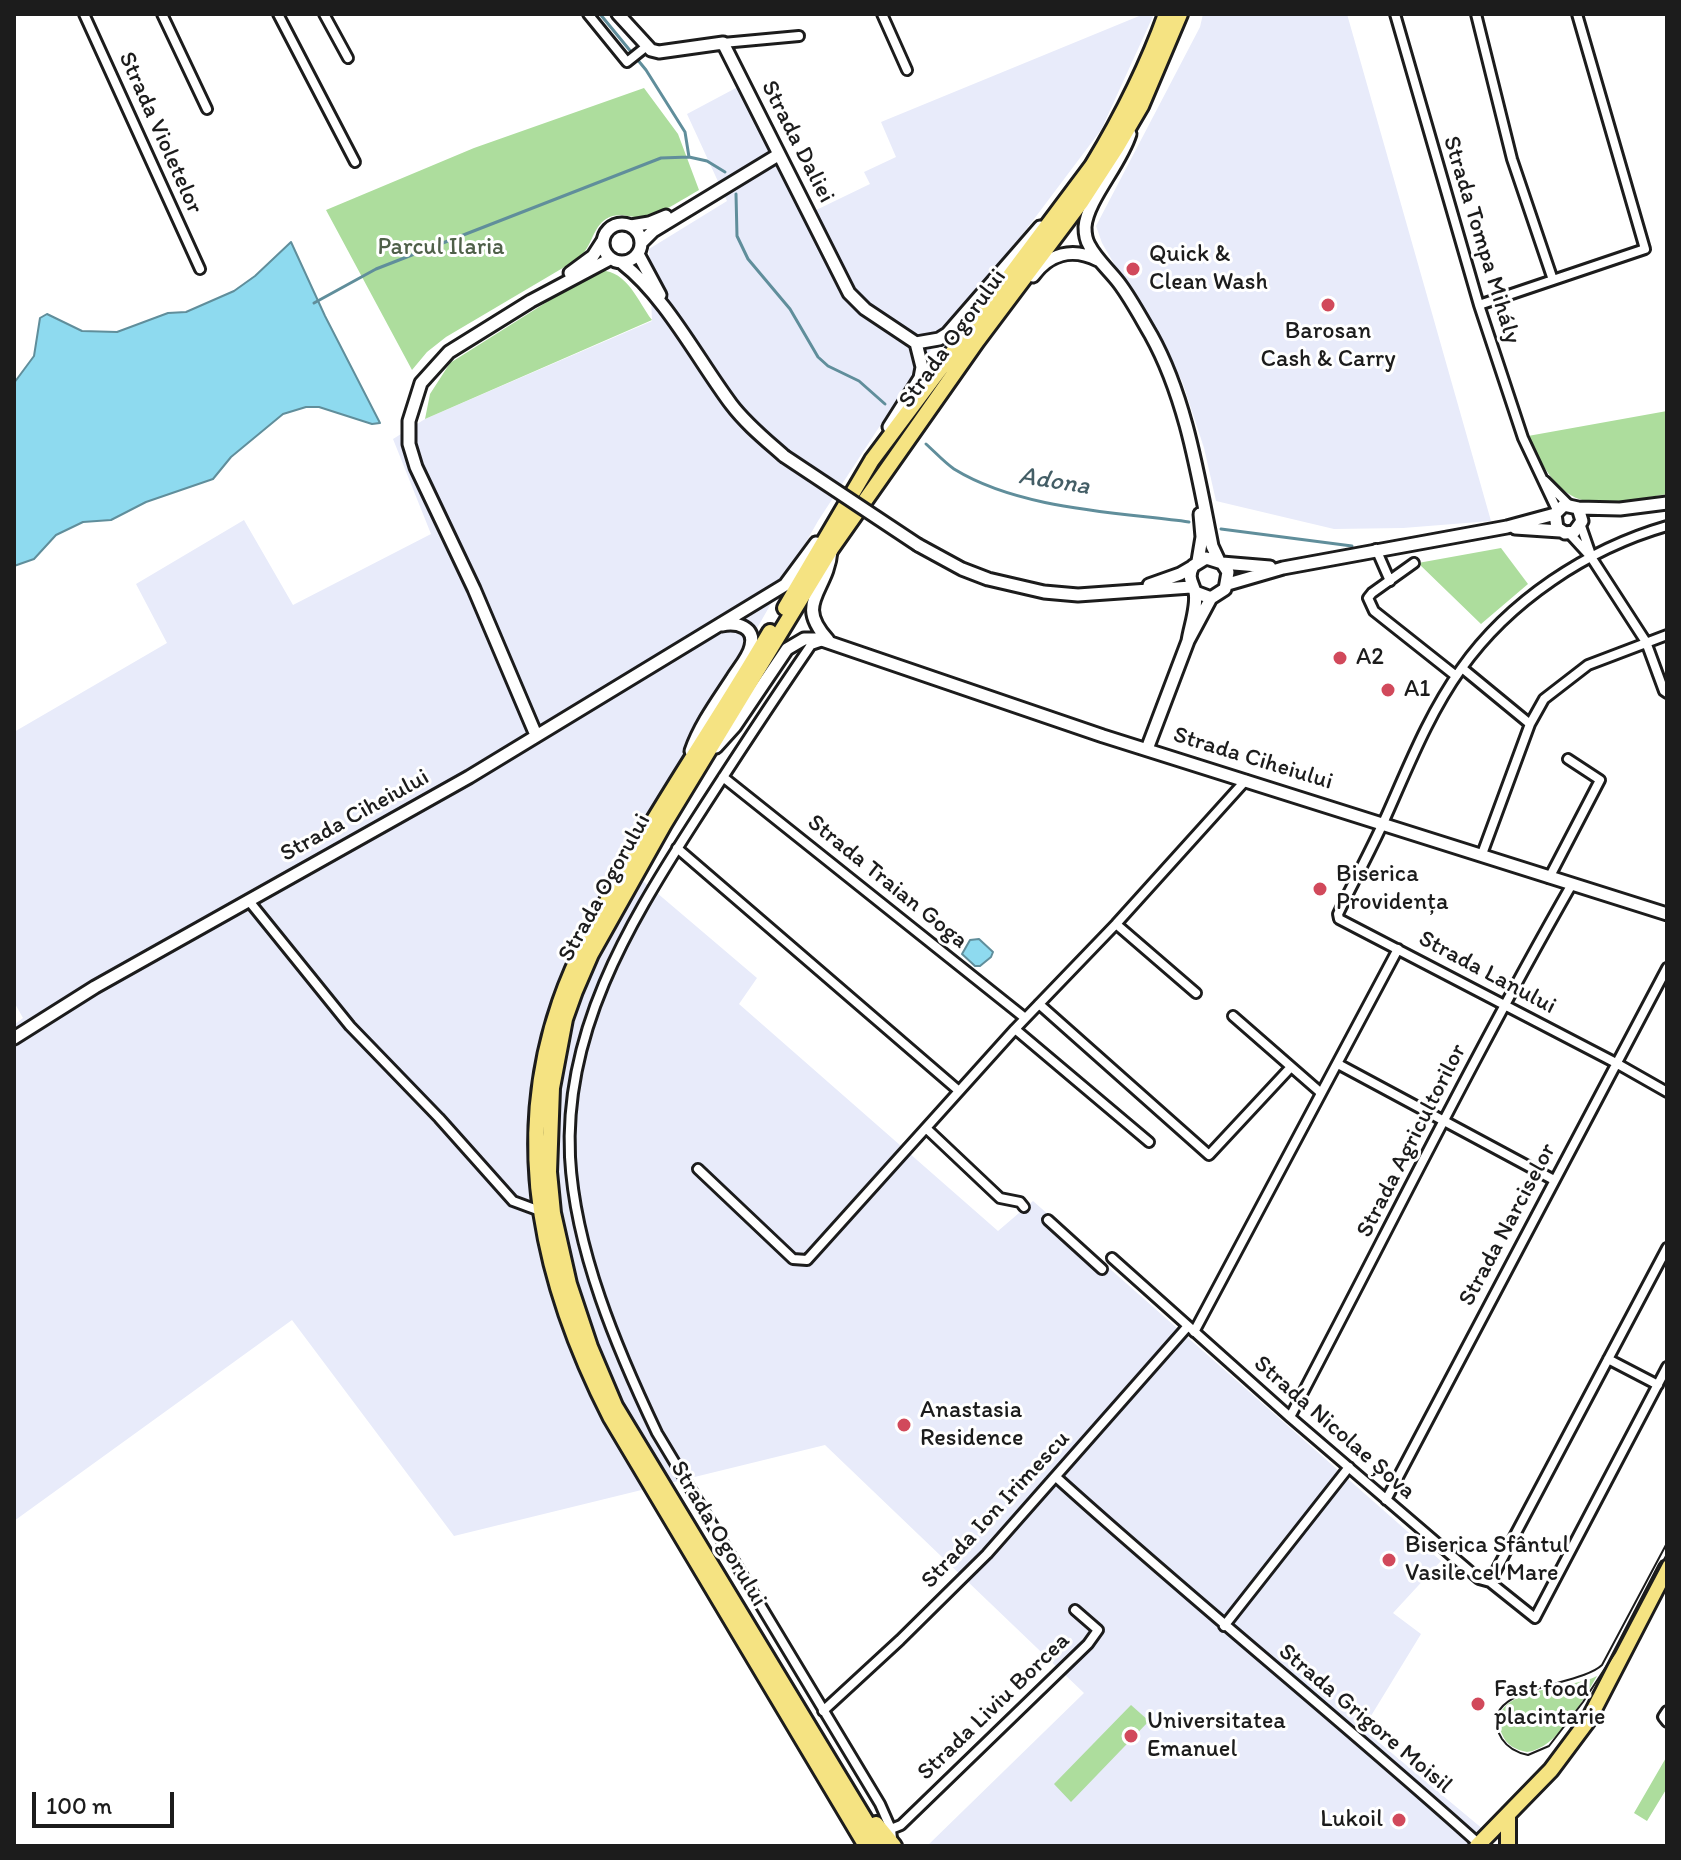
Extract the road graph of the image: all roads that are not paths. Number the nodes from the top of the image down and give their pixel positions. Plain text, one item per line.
1 (84, 14) edge
2 (162, 14) edge
3 (278, 14) edge
4 (324, 14) edge
5 (588, 14) edge
6 (618, 14) edge
7 (882, 14) edge
8 (1166, 14) edge
9 (1180, 14) edge
10 (1395, 14) edge
11 (1476, 14) edge
12 (1577, 14) edge
13 (799, 36) dead end
14 (723, 43) junction
15 (647, 46) junction
16 (348, 58) dead end
17 (907, 70) dead end
18 (207, 109) dead end
19 (1132, 121) junction
20 (778, 155) junction
21 (355, 162) dead end
22 (703, 199) junction
23 (1060, 212) junction
24 (631, 226) junction
25 (602, 242) junction
26 (640, 248) junction
27 (616, 261) junction
28 (1102, 262) junction
29 (200, 269) dead end
30 (1553, 280) junction
31 (531, 301) junction
32 (1479, 305) junction
33 (680, 330) junction
34 (977, 341) junction
35 (916, 343) junction
36 (872, 460) junction
37 (1539, 474) junction
38 (1200, 494) junction
39 (1667, 503) edge
40 (1573, 507) junction
41 (844, 508) junction
42 (1620, 509) junction
43 (1556, 512) junction
44 (1581, 523) junction
45 (1667, 526) edge
46 (1507, 527) junction
47 (1565, 532) junction
48 (831, 549) junction
49 (1376, 549) junction
50 (1591, 557) junction
51 (1220, 562) junction
52 (1414, 563) dead end
53 (1195, 564) junction
54 (1283, 568) junction
55 (1390, 581) junction
56 (1228, 584) junction
57 (1137, 589) junction
58 (1193, 590) junction
59 (1211, 598) junction
60 (714, 627) junction
61 (1667, 635) edge
62 (828, 641) junction
63 (1188, 641) junction
64 (1646, 642) junction
65 (1459, 672) junction
66 (1667, 693) edge
67 (1530, 724) junction
68 (536, 735) junction
69 (1147, 749) junction
70 (707, 756) junction
71 (1568, 759) dead end
72 (687, 763) junction
73 (723, 777) junction
74 (1246, 780) junction
75 (1383, 823) junction
76 (677, 848) junction
77 (1482, 854) junction
78 (1549, 878) junction
79 (1572, 884) junction
80 (249, 901) junction
81 (1667, 914) edge
82 (1116, 924) junction
83 (1398, 949) junction
84 (1667, 968) edge
85 (1196, 993) dead end
86 (1039, 1004) junction
87 (1503, 1004) junction
88 (1233, 1016) dead end
89 (1025, 1018) junction
90 (1015, 1029) junction
91 (14, 1038) edge
92 (1616, 1063) junction
93 (1338, 1064) junction
94 (1291, 1067) junction
95 (959, 1091) junction
96 (1320, 1092) junction
97 (1667, 1092) edge
98 (1446, 1120) junction
99 (927, 1129) junction
100 (1149, 1142) dead end
101 (698, 1169) dead end
102 (1554, 1180) junction
103 (1024, 1207) dead end
104 (540, 1211) junction
105 (1048, 1220) dead end
106 (1667, 1248) edge
107 (1112, 1258) dead end
108 (1102, 1269) dead end
109 (1191, 1329) junction
110 (1608, 1359) junction
111 (1667, 1367) edge
112 (1658, 1385) junction
113 (1290, 1417) junction
114 (1349, 1467) junction
115 (1056, 1477) junction
116 (1386, 1500) junction
117 (1667, 1568) edge
118 (1490, 1582) junction
119 (1075, 1610) dead end
120 (1224, 1626) junction
121 (823, 1711) junction
122 (1667, 1711) edge
123 (1667, 1722) edge
124 (1508, 1815) junction
125 (889, 1841) edge
126 (1478, 1845) edge
127 (866, 1846) edge
128 (1508, 1846) edge

1 - 29 street, Strada Violetelor
2 - 18 street
3 - 21 street
4 - 16 street
5 - 15 street
6 - 15 street
7 - 17 street
8 - 23 main road, Strada Ogorului
9 - 19 main road, Strada Ogorului
10 - 32 street, Strada Tompa Mihály
11 - 30 street
12 - 30 street
13 - 14 street
14 - 15 street
14 - 20 street, Strada Daliei
19 - 28 street
19 - 34 main road, Strada Ogorului
20 - 22 street
20 - 35 street, Strada Daliei
22 - 24 street
22 - 26 street
23 - 35 street
23 - 36 main road, Strada Ogorului
24 - 25 street
24 - 26 street
25 - 27 street
25 - 31 street
26 - 27 street
26 - 33 street
27 - 31 street
27 - 33 street
28 - 34 street
28 - 38 street
30 - 32 street
31 - 68 street
32 - 37 street, Strada Tompa Mihály
33 - 57 street, bridge
34 - 48 main road, Strada Ogorului
35 - 36 street
36 - 41 main road, Strada Ogorului
37 - 40 street, Strada Tompa Mihály
37 - 43 street, Strada Tompa Mihály
38 - 51 street
38 - 53 street
39 - 42 street
40 - 42 street
40 - 43 street
40 - 44 street
41 - 60 street, Strada Ciheiului
41 - 72 main road, Strada Ogorului
42 - 44 street
43 - 46 street
43 - 47 street
44 - 47 street
44 - 50 street
45 - 50 street
46 - 47 street
46 - 49 street
47 - 50 street
48 - 62 street
48 - 70 main road, Strada Ogorului
49 - 54 street
49 - 55 street
50 - 64 street
50 - 65 street
51 - 53 street
51 - 54 street
51 - 56 street
52 - 55 street
53 - 57 street
53 - 58 street
54 - 56 street
55 - 65 street
56 - 59 street
57 - 58 street
58 - 59 street
58 - 63 street
59 - 63 street
60 - 68 street, Strada Ciheiului
60 - 72 street
61 - 64 street
62 - 69 street, Strada Ciheiului
62 - 70 street, Strada Ciheiului
62 - 73 street
63 - 69 street
64 - 66 street
64 - 67 street
65 - 67 street
65 - 75 street
67 - 77 street
68 - 80 street, Strada Ciheiului
69 - 74 street, Strada Ciheiului
70 - 125 main road, Strada Ogorului
71 - 78 street
72 - 104 main road, Strada Ogorului
73 - 76 street
73 - 89 street, Strada Traian Goga
74 - 75 street, Strada Ciheiului
74 - 82 street
75 - 77 street, Strada Ciheiului
75 - 83 street, Strada Lanului
76 - 95 street
76 - 121 street
77 - 78 street, Strada Ciheiului
78 - 79 street, Strada Ciheiului
79 - 81 street, Strada Ciheiului
79 - 87 street, Strada Agricultorilor
80 - 91 street, Strada Ciheiului
80 - 104 street
82 - 85 street
82 - 86 street
83 - 87 street, Strada Lanului
83 - 93 street, Strada Ion Irimescu
84 - 92 street, Strada Narciselor
86 - 89 street
86 - 94 street
87 - 92 street, Strada Lanului
87 - 98 street, Strada Agricultorilor
88 - 94 street
89 - 90 street
90 - 95 street
90 - 100 street
92 - 97 street, Strada Lanului
92 - 102 street, Strada Narciselor
93 - 96 street, Strada Ion Irimescu
93 - 98 street
94 - 96 street
95 - 99 street
96 - 109 street, Strada Ion Irimescu
98 - 102 street
98 - 113 street, Strada Agricultorilor
99 - 101 street
99 - 103 street
102 - 116 street, Strada Narciselor
104 - 127 main road, Strada Ogorului
105 - 108 street
106 - 110 street
107 - 109 street, Strada Nicolae Șova
109 - 113 street, Strada Nicolae Șova
109 - 115 street, Strada Ion Irimescu
110 - 112 street
110 - 118 street
111 - 112 street
112 - 118 street, Strada Nicolae Șova
113 - 114 street, Strada Nicolae Șova
114 - 116 street, Strada Nicolae Șova
114 - 120 street
115 - 120 street, Strada Grigore Moisil
115 - 121 street, Strada Ion Irimescu
116 - 118 street, Strada Nicolae Șova
117 - 124 main road
119 - 125 street, Strada Liviu Borcea
120 - 126 street, Strada Grigore Moisil
121 - 125 street
122 - 123 street
124 - 126 main road
124 - 128 main road

